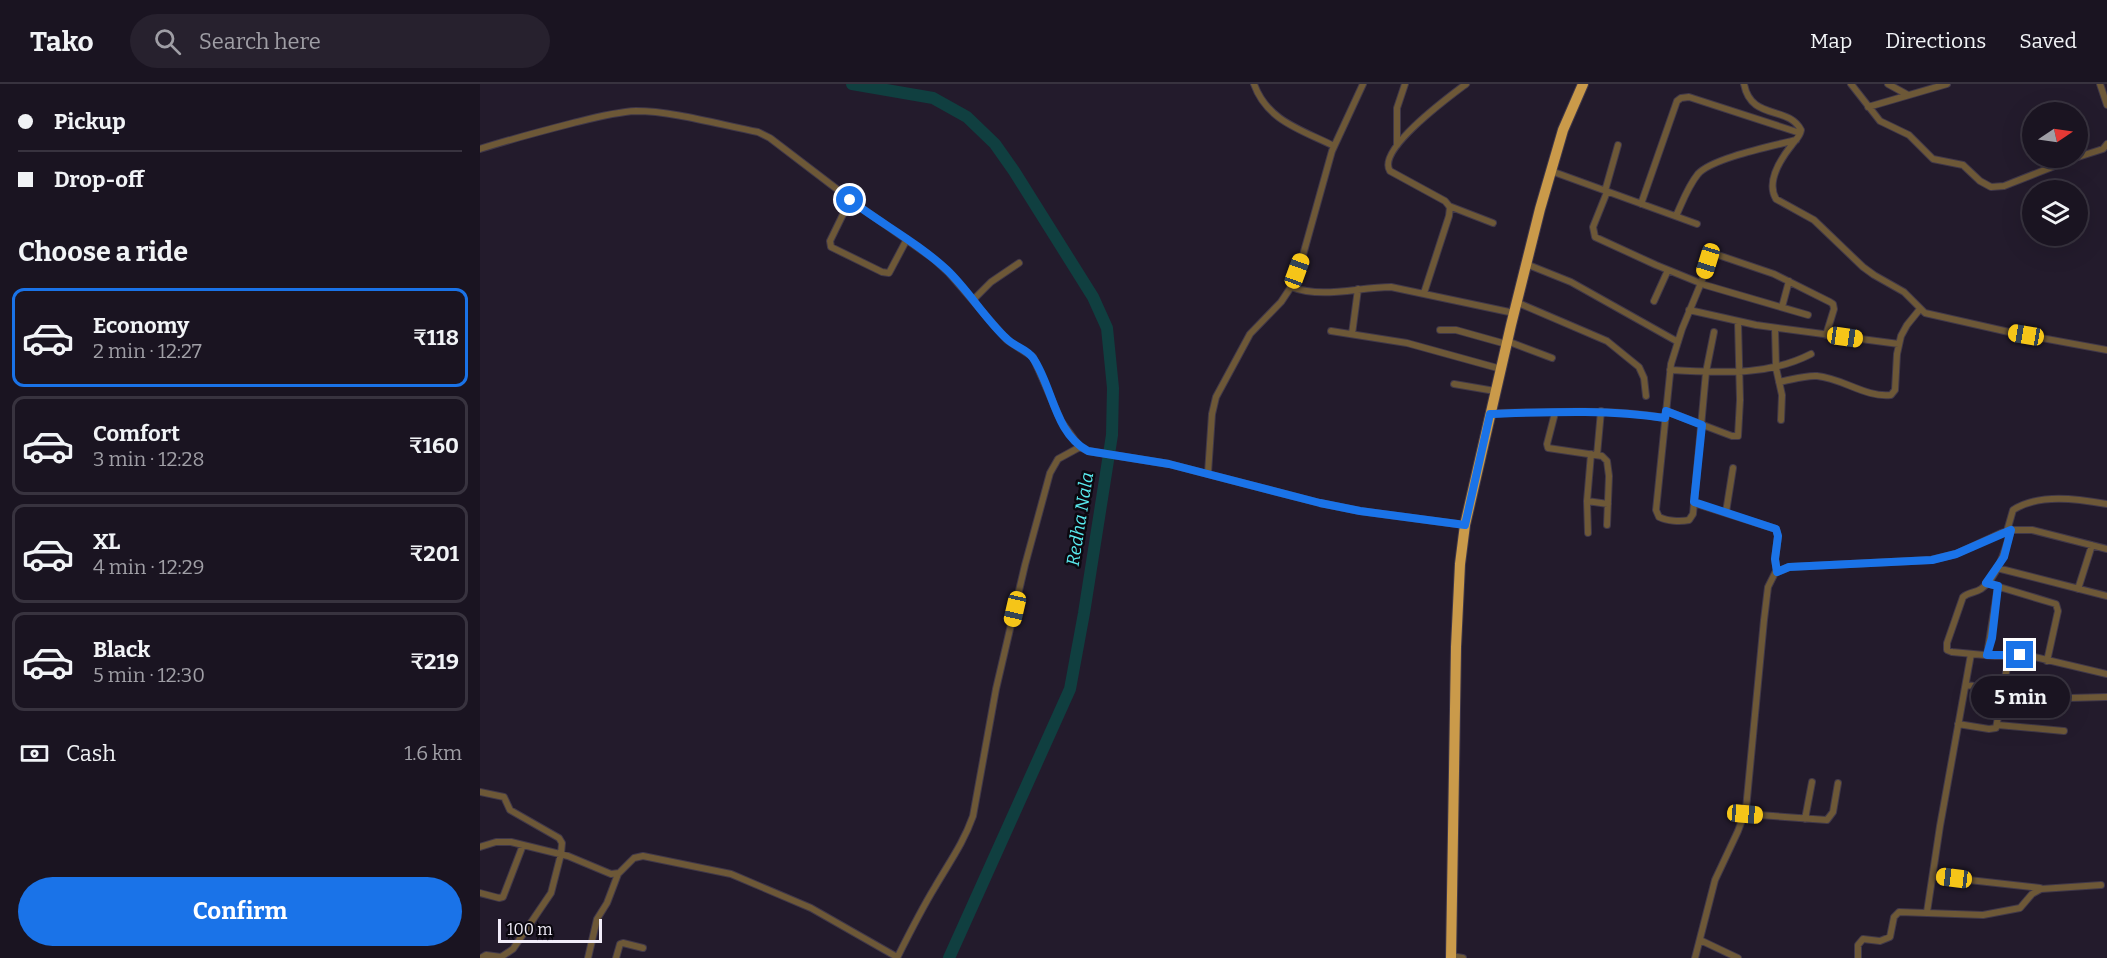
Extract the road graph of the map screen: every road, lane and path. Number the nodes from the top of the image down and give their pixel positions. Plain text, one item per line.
1 (1254, 84) edge
2 (1363, 84) edge
3 (1405, 84) edge
4 (1466, 84) edge
5 (1583, 84) edge
6 (1744, 84) edge
7 (1851, 84) edge
8 (1888, 84) edge
9 (1947, 84) edge
10 (2100, 84) edge
11 (1908, 95) junction
12 (2107, 105) edge
13 (1868, 107) junction
14 (1800, 133) junction
15 (1796, 140) junction
16 (2107, 144) edge
17 (1618, 145) dead end
18 (1334, 146) junction
19 (1397, 146) junction
20 (480, 149) edge
21 (2088, 153) edge
22 (2049, 168) edge
23 (1551, 171) junction
24 (1606, 191) junction
25 (850, 200) junction
26 (1641, 204) junction
27 (1449, 206) junction
28 (1676, 216) junction
29 (1493, 222) dead end
30 (1697, 224) dead end
31 (907, 239) junction
32 (1019, 263) dead end
33 (1526, 264) junction
34 (1668, 270) junction
35 (1789, 281) junction
36 (1701, 283) junction
37 (1291, 286) junction
38 (1358, 289) junction
39 (1424, 294) junction
40 (974, 300) junction
41 (1654, 301) dead end
42 (1516, 302) junction
43 (1782, 307) junction
44 (1920, 309) junction
45 (1689, 310) junction
46 (1514, 314) junction
47 (1809, 315) dead end
48 (1738, 322) junction
49 (1774, 328) junction
50 (1440, 330) dead end
51 (1331, 331) dead end
52 (1714, 332) dead end
53 (1352, 334) junction
54 (1826, 335) junction
55 (1507, 342) junction
56 (1678, 342) junction
57 (1899, 344) junction
58 (2107, 350) edge
59 (1811, 354) dead end
60 (1552, 358) dead end
61 (1776, 368) junction
62 (1501, 369) junction
63 (1670, 370) junction
64 (1706, 372) junction
65 (1739, 372) junction
66 (1779, 382) junction
67 (1454, 384) dead end
68 (1495, 392) junction
69 (1646, 396) dead end
70 (1601, 411) junction
71 (1555, 412) junction
72 (1490, 414) junction
73 (1666, 414) junction
74 (1781, 420) dead end
75 (1702, 425) junction
76 (1080, 447) junction
77 (1594, 455) junction
78 (1733, 468) dead end
79 (1208, 473) junction
80 (1587, 501) junction
81 (1694, 502) junction
82 (1608, 504) junction
83 (2107, 504) edge
84 (1726, 512) junction
85 (1465, 525) junction
86 (1607, 525) dead end
87 (2009, 531) junction
88 (1588, 533) dead end
89 (2092, 544) junction
90 (2107, 549) edge
91 (1997, 568) junction
92 (1777, 572) junction
93 (1986, 583) junction
94 (1998, 586) junction
95 (2078, 589) junction
96 (2107, 596) edge
97 (1971, 654) junction
98 (1987, 655) junction
99 (2009, 656) junction
100 (2047, 660) junction
101 (2107, 674) edge
102 (1966, 685) junction
103 (2004, 690) junction
104 (2107, 697) edge
105 (1958, 724) junction
106 (1998, 725) junction
107 (2064, 731) dead end
108 (1812, 782) dead end
109 (1838, 783) dead end
110 (480, 792) edge
111 (1745, 814) junction
112 (1805, 819) junction
113 (523, 845) junction
114 (480, 847) edge
115 (561, 854) junction
116 (618, 874) junction
117 (1933, 876) junction
118 (2101, 885) dead end
119 (2041, 889) junction
120 (480, 892) edge
121 (1927, 912) junction
122 (1700, 940) junction
123 (643, 948) dead end
124 (897, 957) edge
125 (1450, 957) edge
126 (481, 958) edge
127 (588, 958) edge
128 (616, 958) edge
129 (1462, 958) edge
130 (1695, 958) edge
131 (1738, 958) edge
132 (1858, 958) edge

1 - 18 street
2 - 18 street
3 - 19 street
4 - 19 street
5 - 23 highway
6 - 14 street
7 - 13 street
8 - 11 street
9 - 11 street
10 - 12 street
11 - 13 street
13 - 22 street
14 - 15 street
14 - 26 street
15 - 28 street
15 - 44 street
16 - 21 street
17 - 24 street
18 - 37 street
19 - 27 street
20 - 25 street
23 - 24 street
23 - 33 highway
24 - 26 street
24 - 34 street
25 - 31 street
25 - 31 street
26 - 28 street
27 - 29 street
27 - 39 street
28 - 30 street
31 - 40 street
32 - 40 street
33 - 42 highway
33 - 56 street
34 - 36 street
34 - 41 street
35 - 36 street
35 - 43 street
35 - 54 street
36 - 43 street
36 - 45 street
37 - 38 street
37 - 79 street
38 - 39 street
38 - 53 street
39 - 46 street
40 - 76 street
42 - 46 highway
42 - 69 street
43 - 47 street
44 - 57 street
44 - 58 street
45 - 48 street
45 - 56 street
46 - 55 highway
48 - 49 street
48 - 65 street
49 - 54 street
49 - 61 street
50 - 55 street
51 - 53 street
52 - 64 street
53 - 62 street
54 - 57 street
55 - 60 street
55 - 62 highway
56 - 63 street
57 - 66 street
59 - 61 street
61 - 65 street
61 - 66 street
62 - 68 highway
63 - 64 street
63 - 73 street
64 - 65 street
64 - 75 street
65 - 75 street
66 - 74 street
67 - 68 street
68 - 72 highway
70 - 71 street
70 - 73 street
70 - 77 street
71 - 72 street
71 - 77 street
72 - 85 highway
73 - 75 street
73 - 81 street
75 - 81 street
76 - 79 street
76 - 124 street
77 - 80 street
77 - 82 street
78 - 84 street
79 - 85 street
80 - 82 street
80 - 88 street
81 - 84 street
82 - 86 street
83 - 87 street
84 - 92 street
85 - 125 highway
87 - 89 street
87 - 91 street
87 - 92 street
89 - 90 street
89 - 95 street
91 - 93 street
91 - 95 street
92 - 111 street
93 - 94 street
93 - 97 street
94 - 98 street
94 - 100 street
95 - 96 street
97 - 98 street
97 - 102 street
98 - 99 street
99 - 100 street
99 - 103 street
100 - 101 street
102 - 103 street
102 - 105 street
103 - 104 street
103 - 106 street
105 - 106 street
105 - 117 street
106 - 107 street
108 - 112 street
109 - 112 street
110 - 115 street
111 - 112 street
111 - 122 street
113 - 114 street
113 - 115 street
113 - 120 street
115 - 116 street
115 - 126 street
116 - 124 street
116 - 127 street
117 - 119 street
117 - 121 street
118 - 119 street
119 - 121 street
121 - 132 street
122 - 130 street
122 - 131 street
123 - 128 street
125 - 129 street

